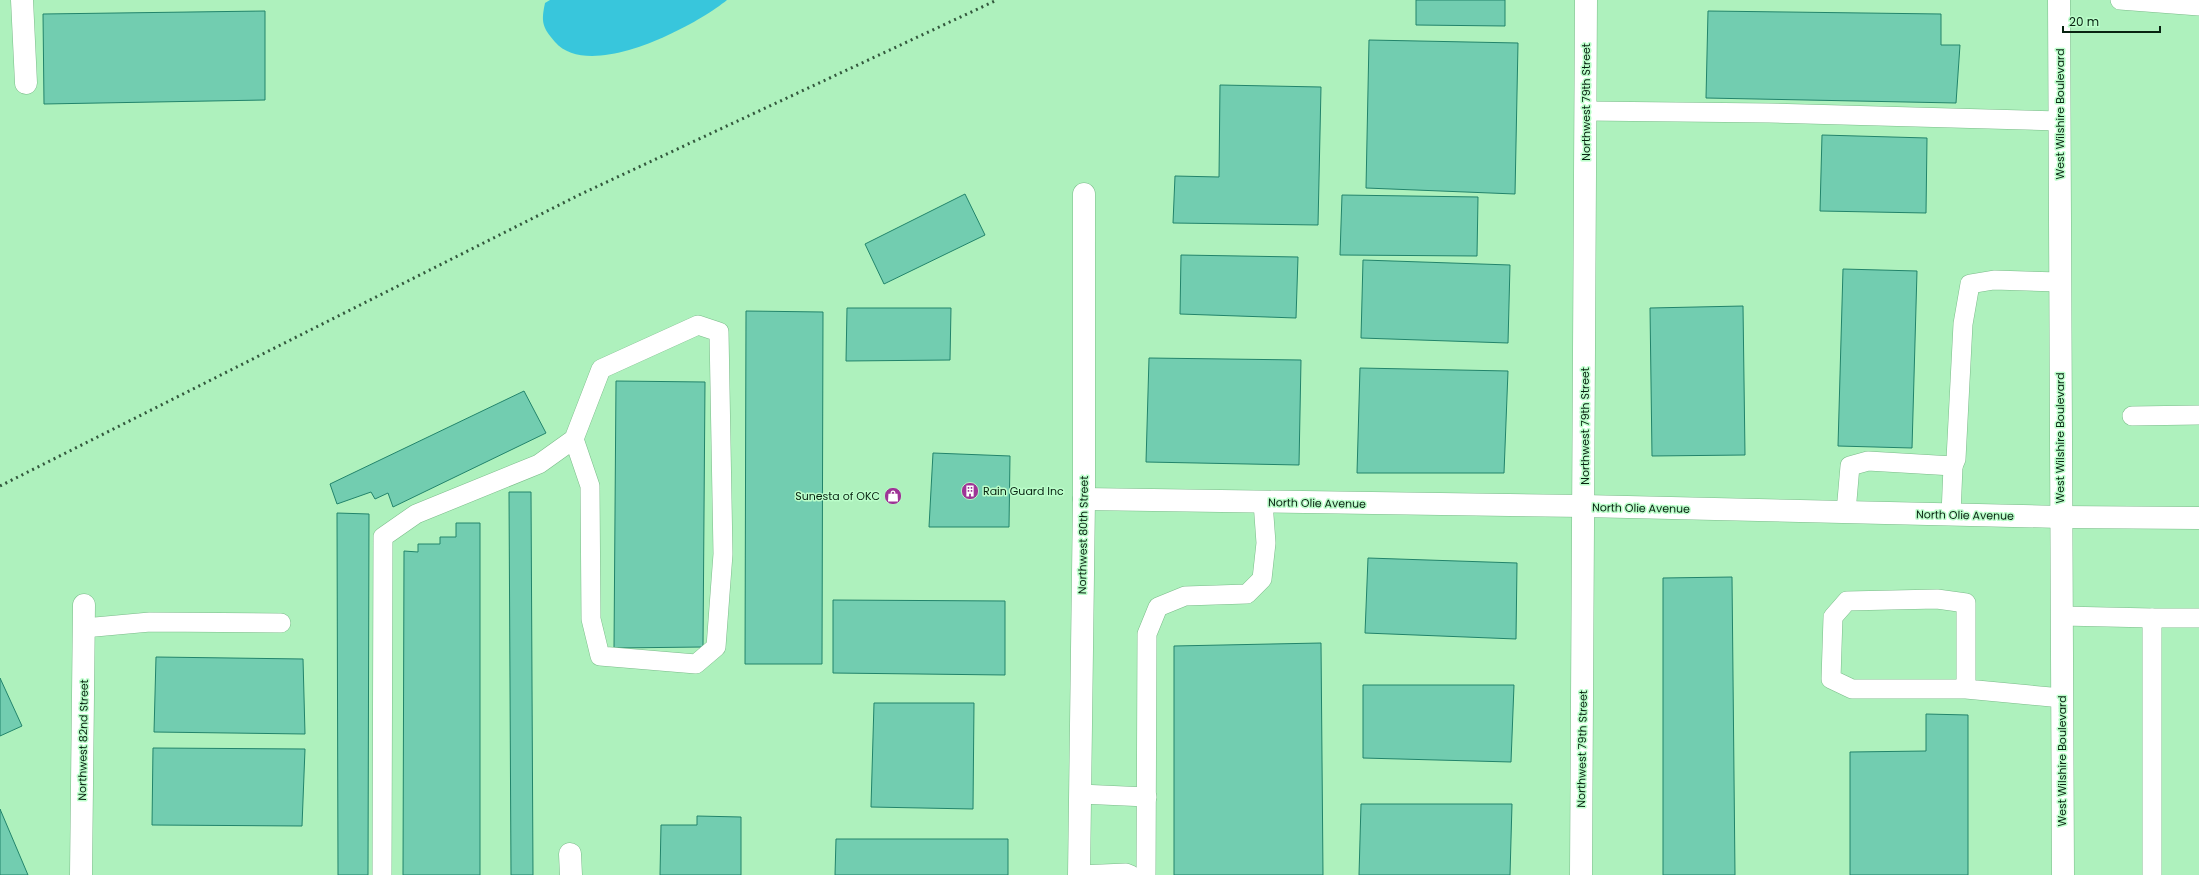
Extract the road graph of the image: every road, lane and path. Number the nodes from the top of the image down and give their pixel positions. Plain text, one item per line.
1 (22, 0) edge
2 (1586, 0) edge
3 (2059, 0) edge
4 (2120, 0) edge
5 (2142, 1) edge
6 (2199, 6) edge
7 (26, 83) dead end
8 (1586, 111) junction
9 (2060, 121) junction
10 (1084, 194) dead end
11 (2060, 282) junction
12 (2199, 415) edge
13 (2132, 416) dead end
14 (574, 439) junction
15 (1954, 466) junction
16 (1084, 499) junction
17 (1263, 502) junction
18 (1584, 506) junction
19 (1846, 512) junction
20 (1951, 515) junction
21 (2061, 517) junction
22 (2199, 518) edge
23 (84, 605) dead end
24 (2062, 616) junction
25 (2152, 618) junction
26 (2199, 618) edge
27 (282, 623) dead end
28 (84, 628) junction
29 (1966, 689) junction
30 (2062, 698) junction
31 (1080, 794) junction
32 (1148, 797) junction
33 (81, 875) edge
34 (382, 875) edge
35 (1079, 875) edge
36 (1131, 875) edge
37 (1146, 875) edge
38 (1581, 875) edge
39 (2063, 875) edge
40 (2152, 875) edge

1 - 7 street
2 - 8 street, Northwest 79th Street
3 - 9 street, West Wilshire Boulevard
4 - 5 lane
5 - 6 lane
8 - 9 lane
8 - 18 street, Northwest 79th Street
9 - 11 street, West Wilshire Boulevard
10 - 16 street, Northwest 80th Street
11 - 15 lane
11 - 21 street, West Wilshire Boulevard
12 - 13 lane
14 - 14 lane
14 - 34 lane
15 - 19 lane
15 - 20 lane
16 - 17 street, North Olie Avenue
16 - 31 street, Northwest 80th Street
17 - 18 street, North Olie Avenue
17 - 32 lane
18 - 19 street, North Olie Avenue
18 - 38 street, Northwest 79th Street
19 - 20 street, North Olie Avenue
20 - 21 street, North Olie Avenue
21 - 22 street, North Olie Avenue
21 - 24 street, West Wilshire Boulevard
23 - 28 street, Northwest 82nd Street
24 - 25 lane
24 - 30 street, West Wilshire Boulevard
25 - 26 lane
25 - 40 lane
27 - 28 lane
28 - 33 street, Northwest 82nd Street
29 - 29 lane
29 - 30 lane
30 - 39 street, West Wilshire Boulevard
31 - 32 lane
31 - 35 street, Northwest 80th Street
32 - 37 lane
35 - 36 lane

